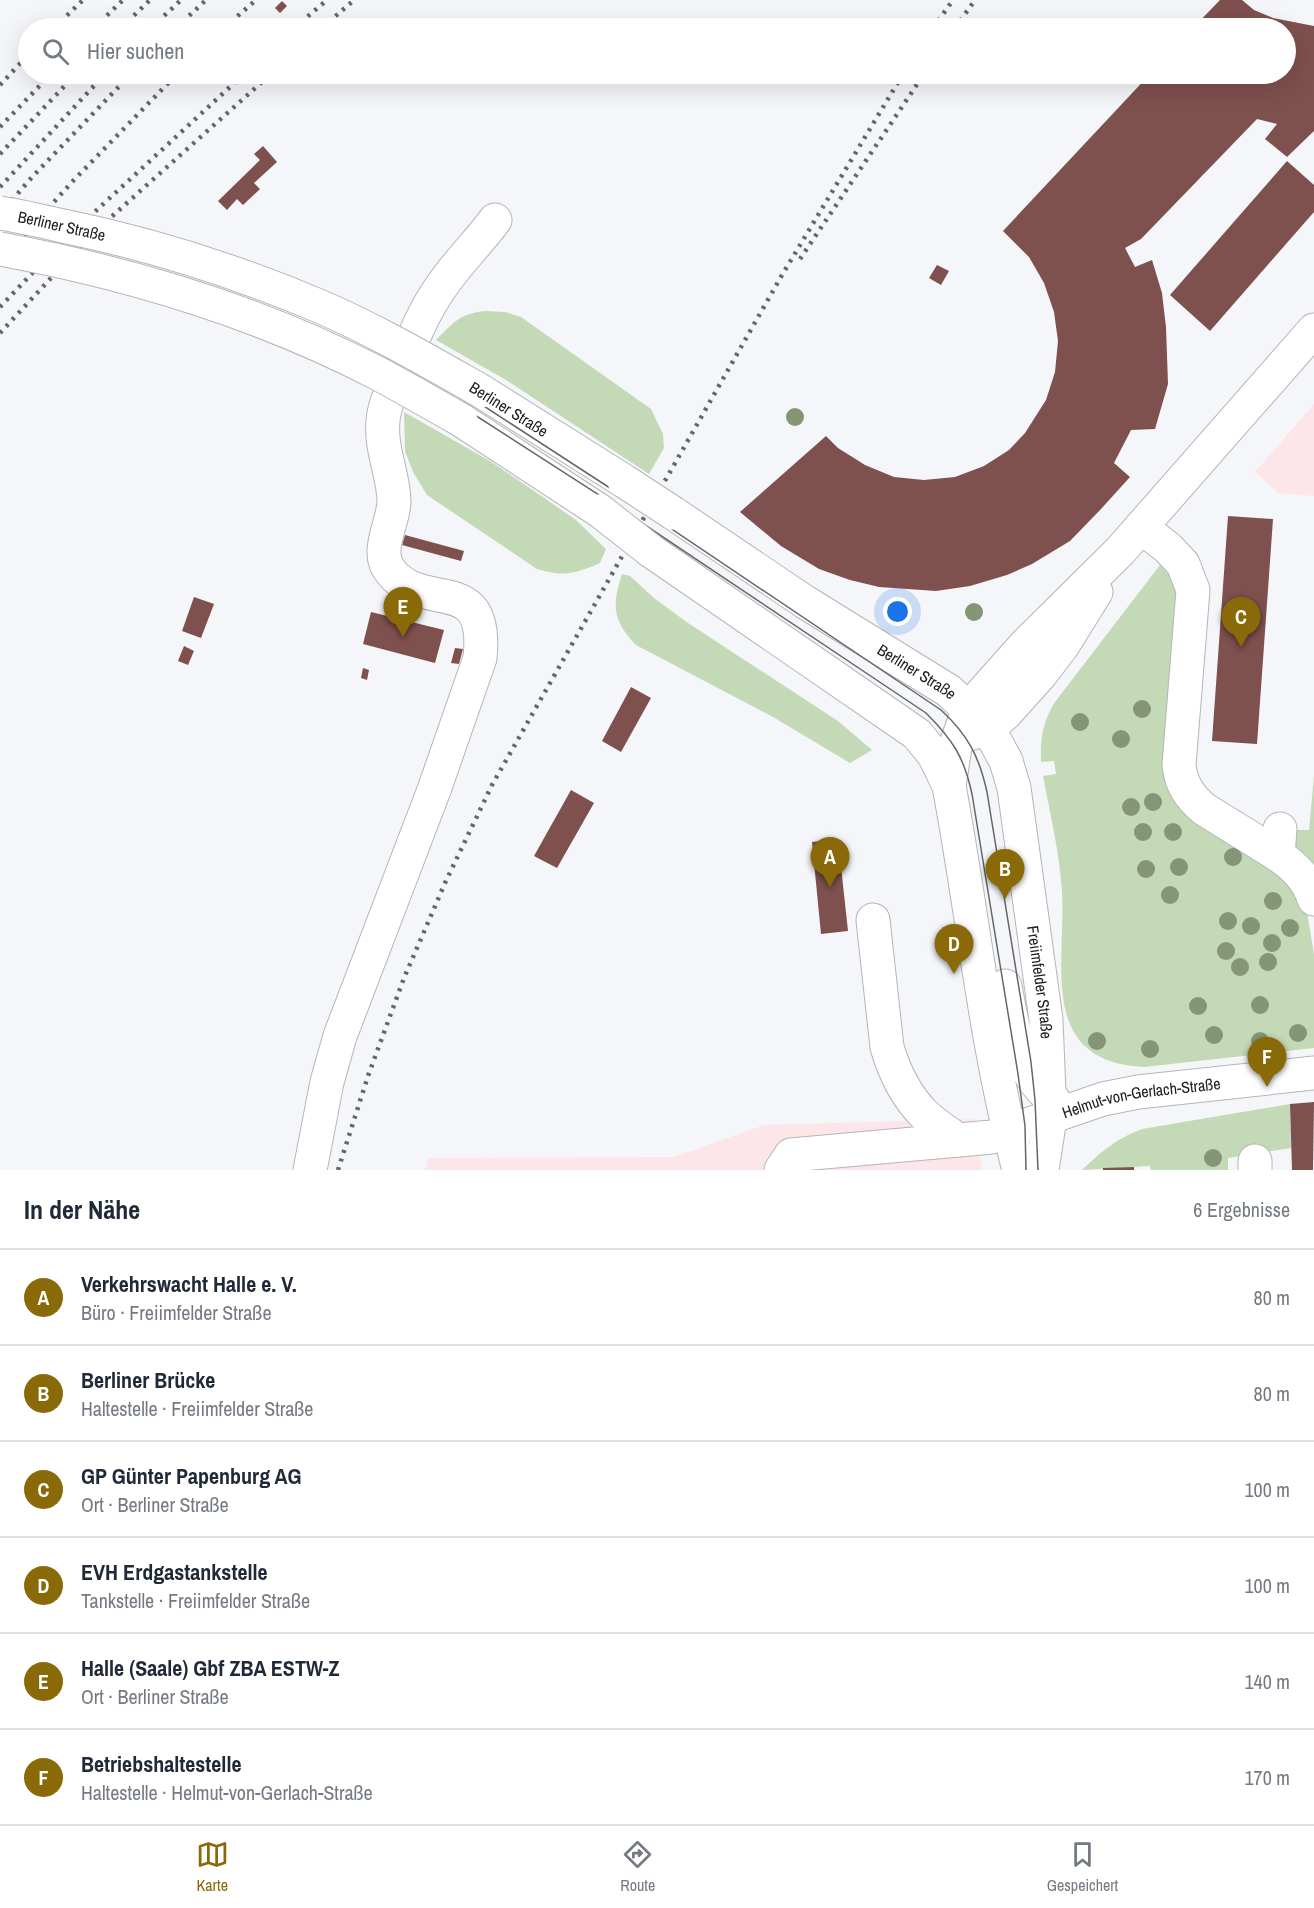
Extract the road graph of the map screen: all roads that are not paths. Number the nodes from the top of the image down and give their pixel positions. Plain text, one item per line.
1 (0, 213) edge
2 (495, 220) dead end
3 (0, 249) edge
4 (1314, 330) edge
5 (1141, 527) junction
6 (971, 727) junction
7 (917, 734) junction
8 (949, 786) junction
9 (1314, 899) edge
10 (873, 920) dead end
11 (1314, 1072) edge
12 (1060, 1108) junction
13 (1009, 1132) junction
14 (958, 1140) junction
15 (310, 1170) edge
16 (781, 1170) edge
17 (1019, 1170) edge
18 (1042, 1170) edge

1 - 6 street, Berliner Straße, bridge
2 - 15 street
3 - 7 street, Berliner Straße, bridge
4 - 5 street
5 - 6 street
5 - 9 street
6 - 7 street, Berliner Straße
6 - 8 street
6 - 12 street, Freiimfelder Straße
7 - 8 street, Berliner Straße
8 - 13 street
10 - 14 street
11 - 12 street, Helmut-von-Gerlach-Straße
12 - 13 street, Helmut-von-Gerlach-Straße
12 - 18 street, Freiimfelder Straße
13 - 14 street, Helmut-von-Gerlach-Straße
13 - 17 street
14 - 16 street, Helmut-von-Gerlach-Straße

